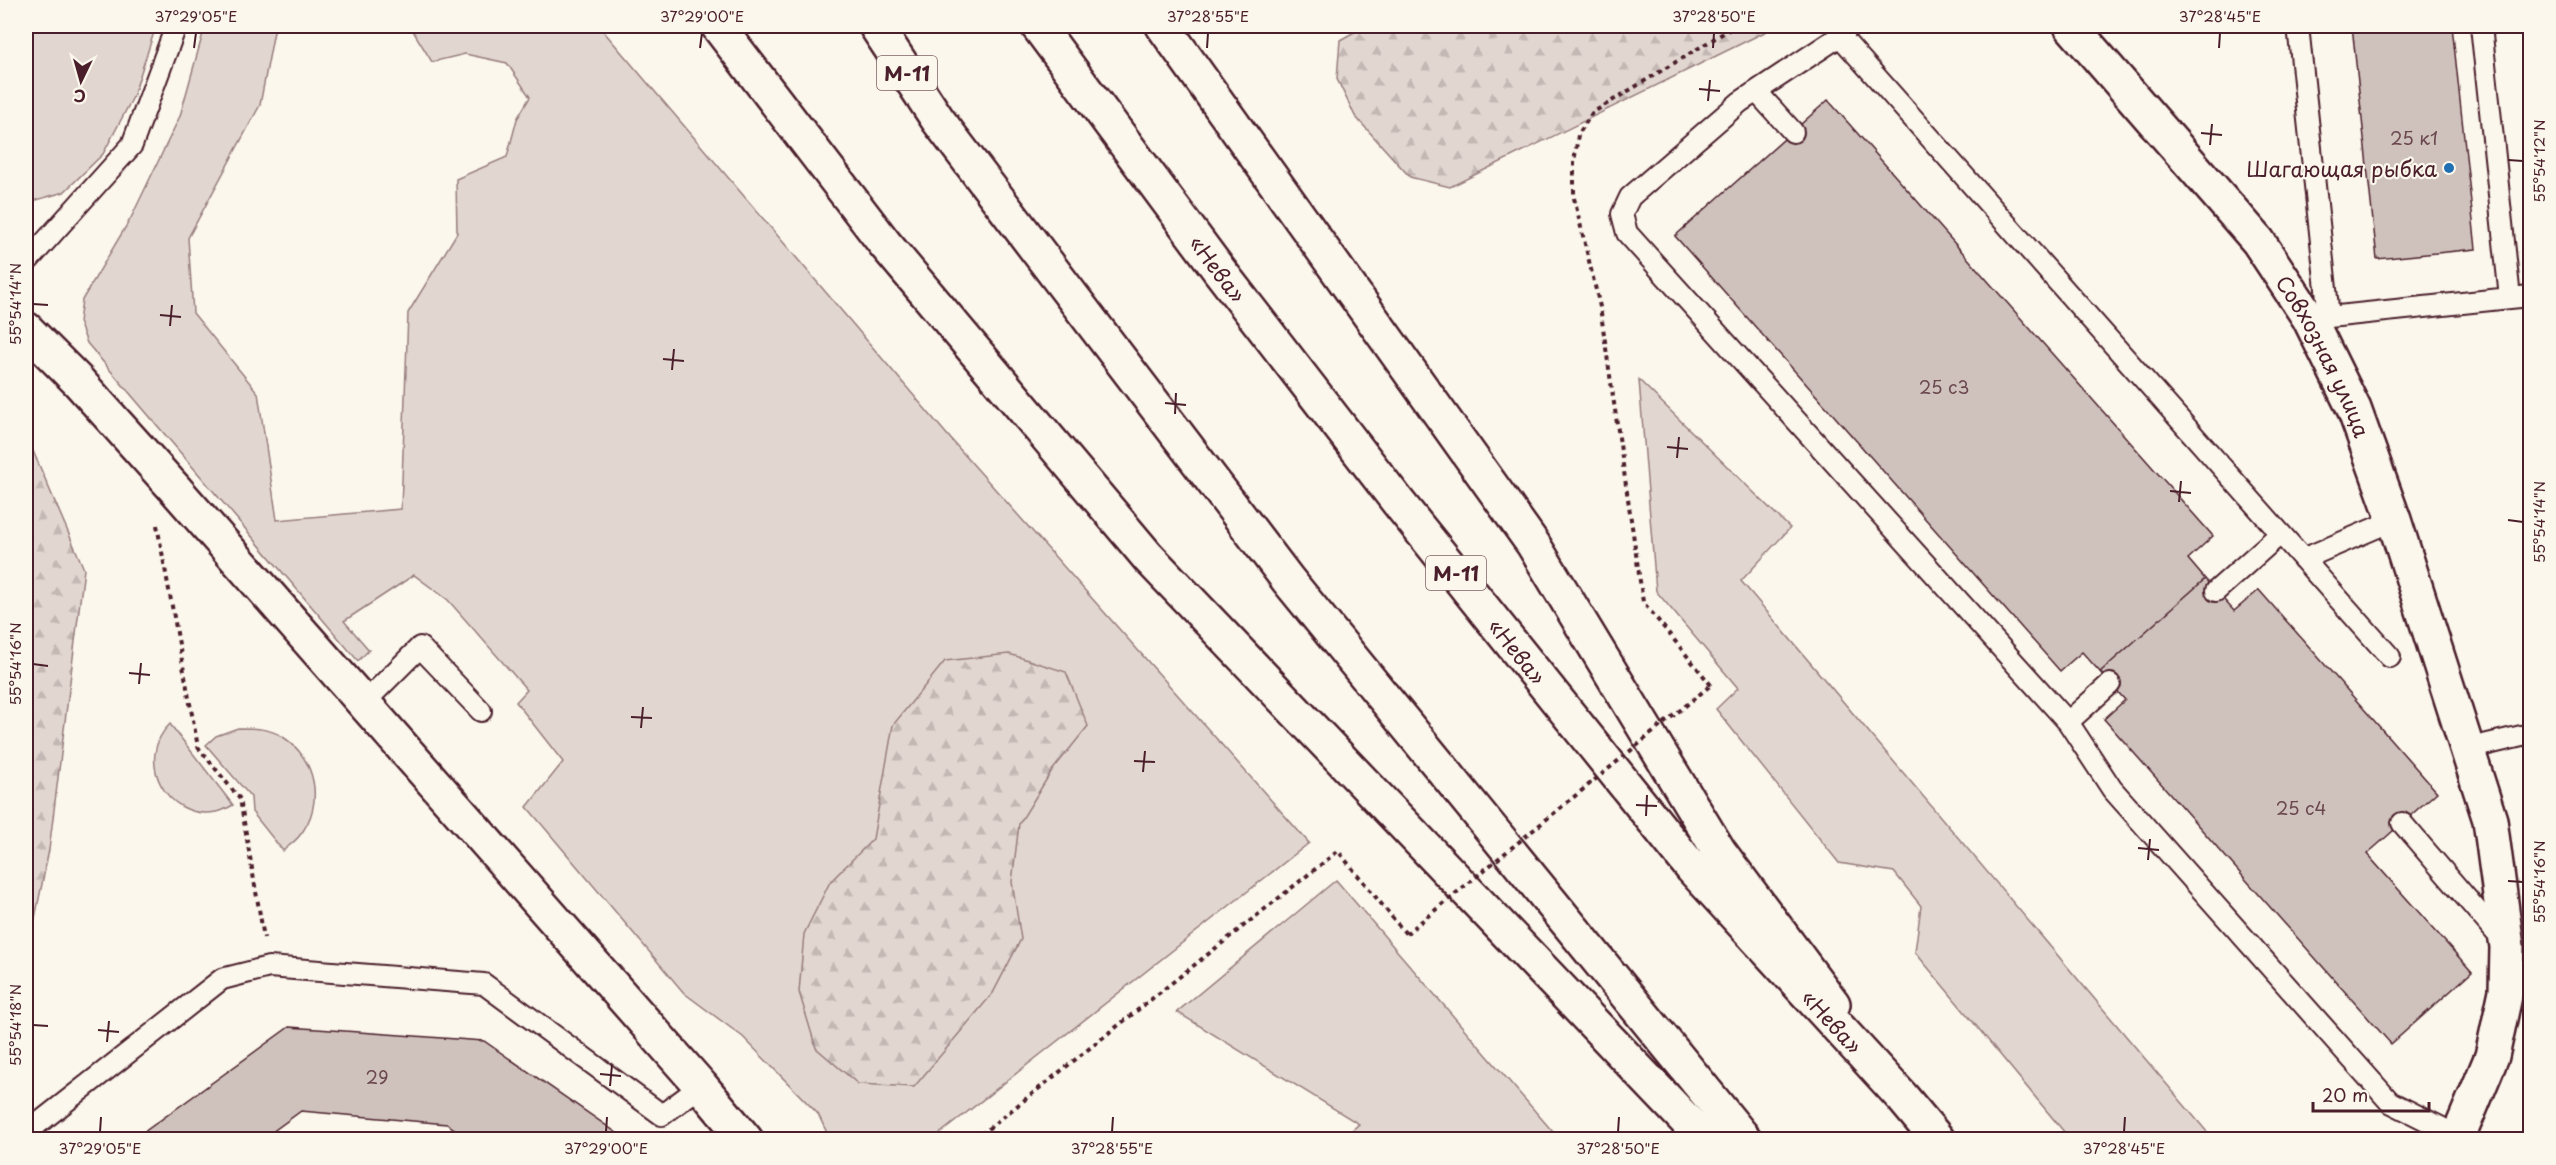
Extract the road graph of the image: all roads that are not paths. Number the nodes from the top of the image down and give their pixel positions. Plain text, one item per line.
1 (176, 26) edge
2 (718, 26) edge
3 (876, 26) edge
4 (1038, 26) edge
5 (1163, 26) edge
6 (2071, 26) edge
7 (2298, 26) edge
8 (2481, 26) edge
9 (1845, 31) edge
10 (1757, 92) junction
11 (1793, 132) dead end
12 (26, 263) edge
13 (2530, 296) edge
14 (2510, 298) junction
15 (2319, 317) junction
16 (26, 329) edge
17 (2394, 520) junction
18 (2280, 534) junction
19 (2303, 559) junction
20 (2216, 591) dead end
21 (2390, 657) dead end
22 (2110, 684) dead end
23 (364, 703) junction
24 (481, 711) dead end
25 (2068, 722) junction
26 (2530, 734) edge
27 (2467, 748) junction
28 (2402, 823) dead end
29 (2508, 947) junction
30 (701, 1086) junction
31 (1902, 1097) junction
32 (26, 1133) edge
33 (2458, 1138) edge
34 (746, 1139) edge
35 (1705, 1140) edge
36 (1745, 1140) edge
37 (1938, 1140) edge

1 - 12 lane
2 - 35 main road
3 - 36 main road, М-11
4 - 31 main road, «Нева» / М-11
5 - 31 main road
6 - 15 main road, Совхозная улица
7 - 15 lane
8 - 14 lane
9 - 10 lane
9 - 18 lane
10 - 11 lane
10 - 25 lane
13 - 14 lane
14 - 15 lane
15 - 17 main road, Совхозная улица
16 - 23 main road
17 - 19 lane
17 - 27 main road, Совхозная улица
18 - 19 lane
18 - 20 lane
19 - 21 lane
22 - 25 lane
23 - 24 lane
23 - 30 main road
25 - 33 lane
26 - 27 lane
27 - 29 main road, Совхозная улица
28 - 29 lane
29 - 33 main road, Совхозная улица
30 - 32 lane
30 - 34 main road
31 - 37 main road, «Нева» / М-11

